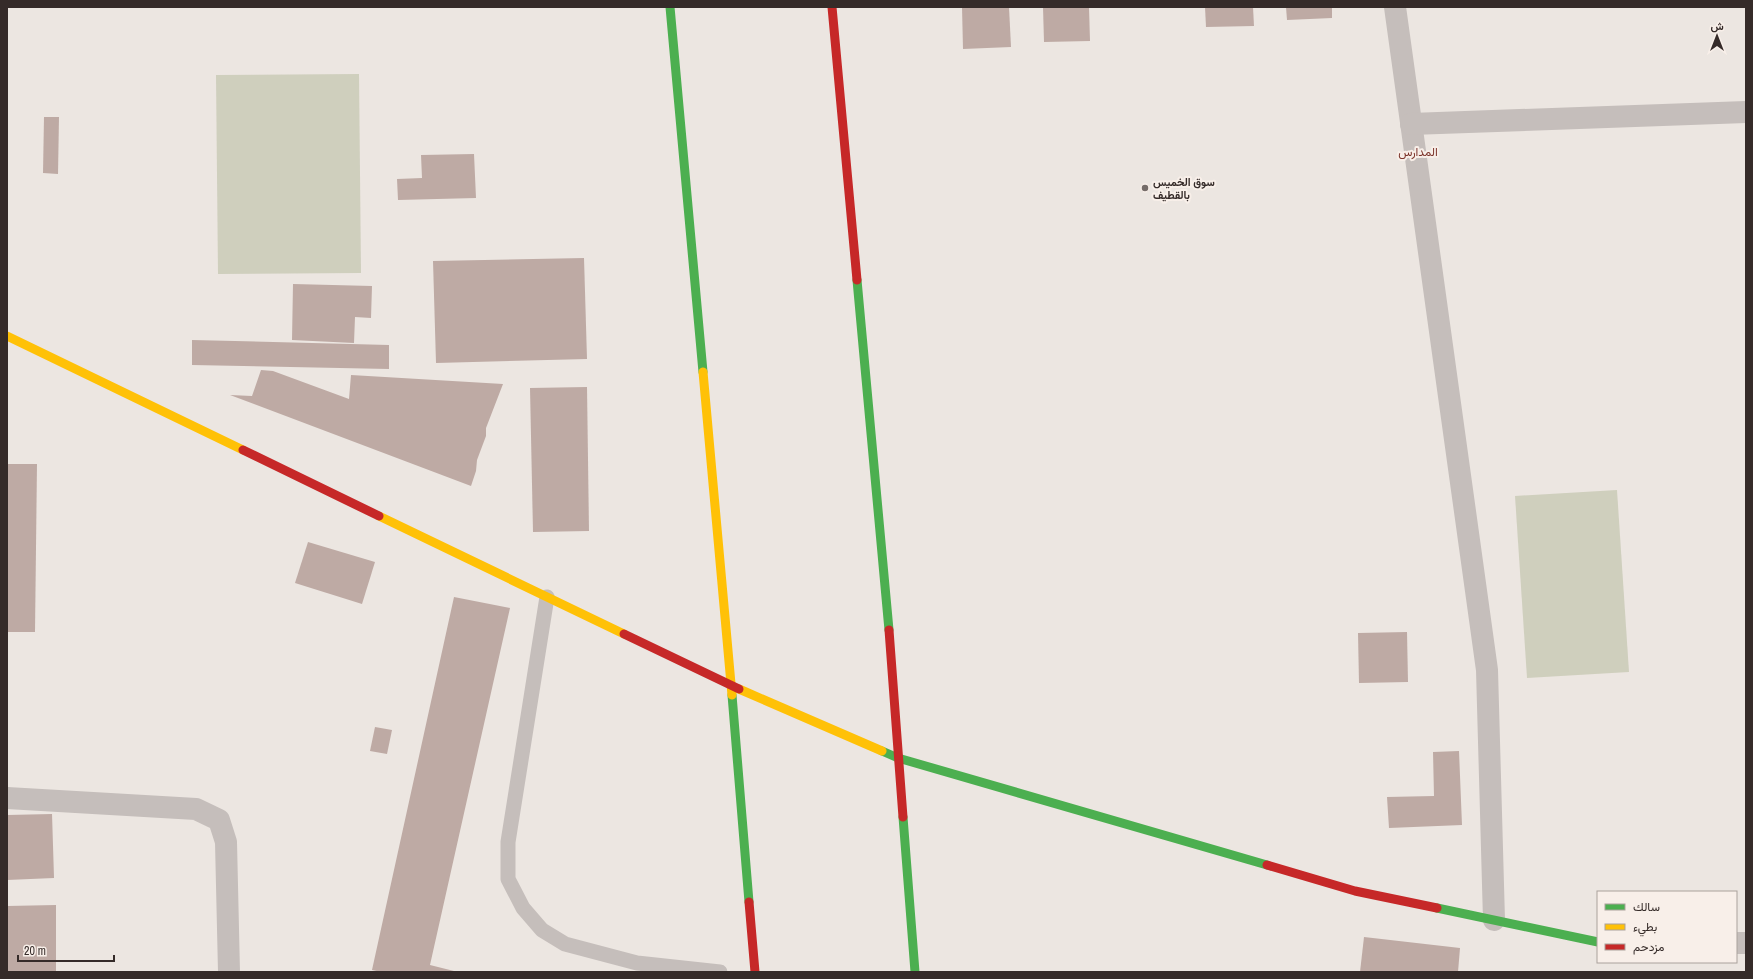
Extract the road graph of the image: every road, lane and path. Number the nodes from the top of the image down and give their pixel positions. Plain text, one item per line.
1 (670, 7) edge
2 (832, 7) edge
3 (1395, 7) edge
4 (1746, 112) edge
5 (1411, 124) junction
6 (7, 336) edge
7 (547, 597) junction
8 (731, 686) junction
9 (898, 758) junction
10 (7, 798) edge
11 (1494, 920) junction
12 (1597, 942) edge
13 (229, 972) edge
14 (720, 972) edge
15 (755, 972) edge
16 (914, 972) edge

1 - 8 main road
2 - 9 main road
3 - 5 street
4 - 5 street
5 - 11 street
6 - 7 main road
7 - 8 main road
7 - 14 lane
8 - 9 main road
8 - 15 main road
9 - 11 main road
9 - 16 main road
10 - 13 street
11 - 12 main road

